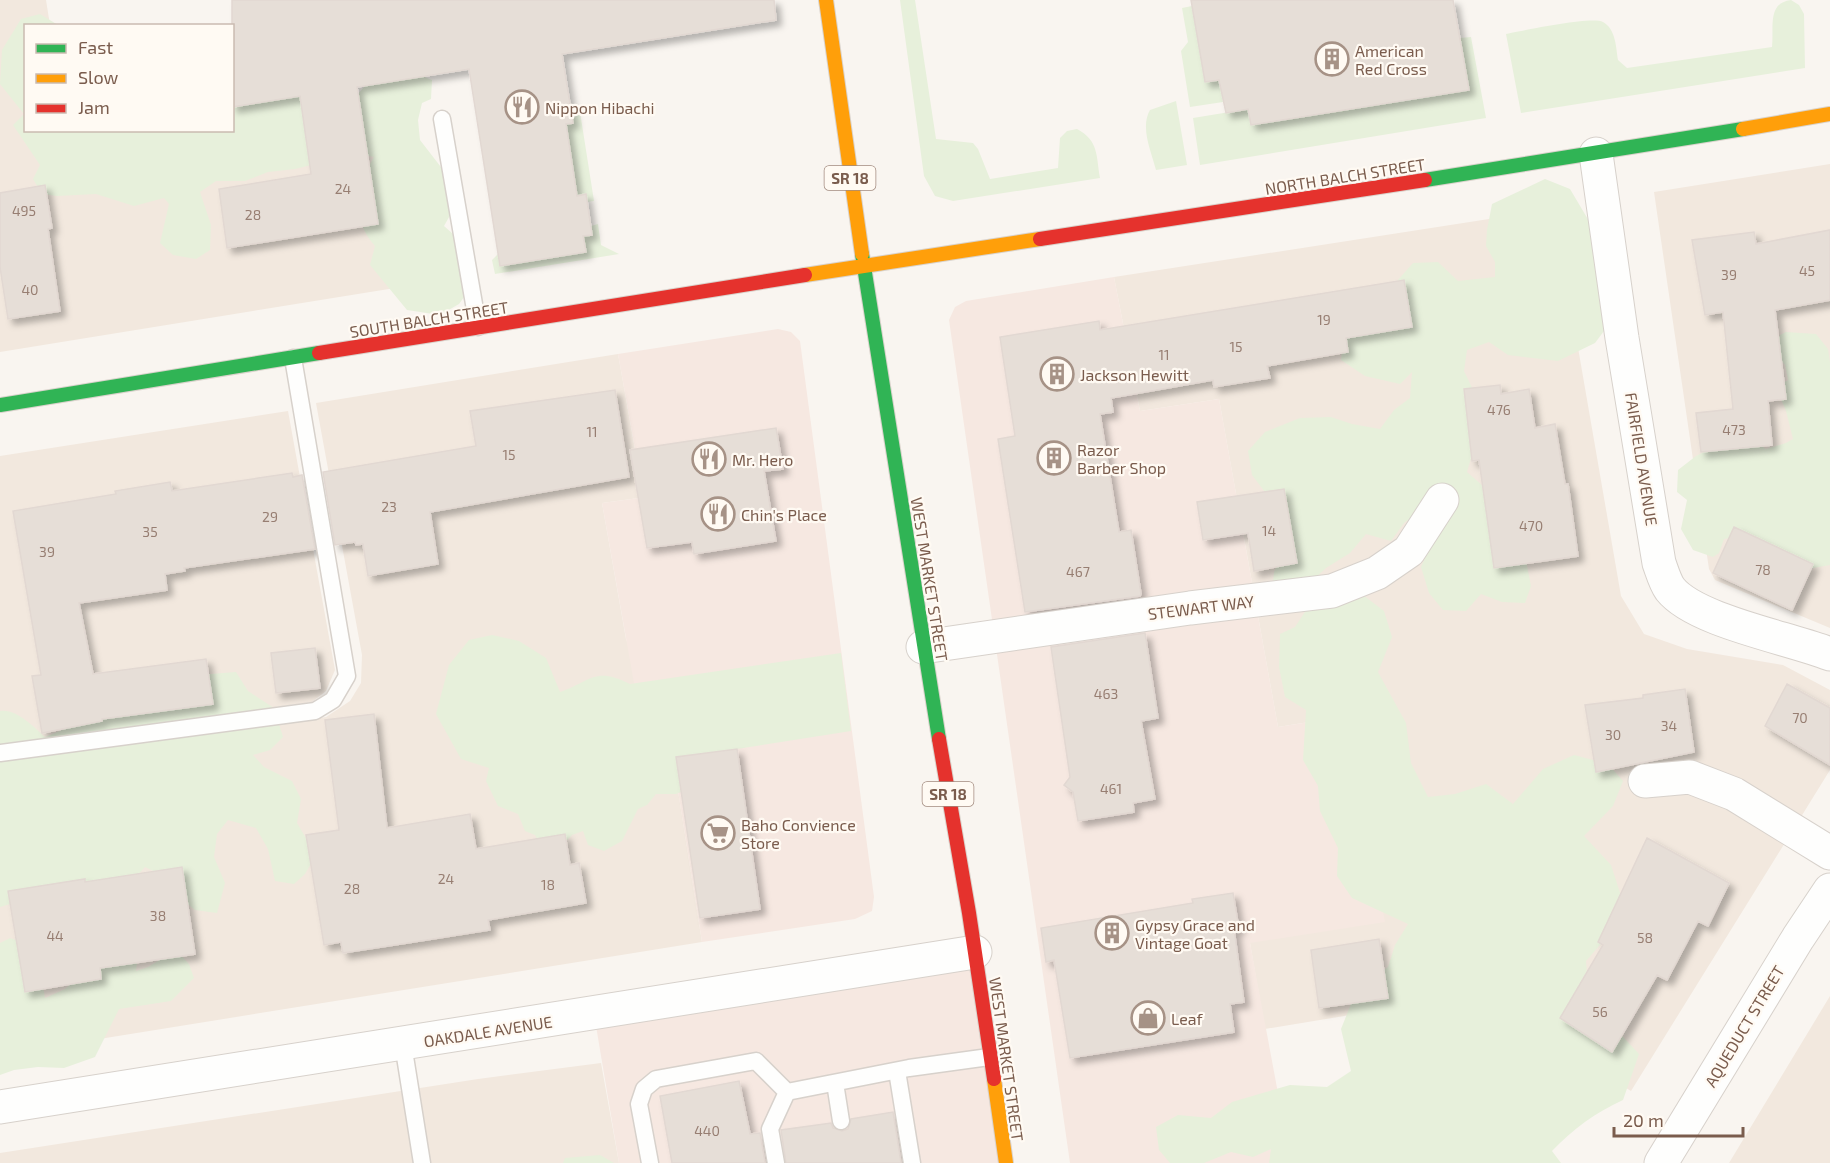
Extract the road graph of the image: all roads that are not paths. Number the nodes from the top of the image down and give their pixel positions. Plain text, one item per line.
1 (826, 0) edge
2 (1830, 114) edge
3 (442, 118) dead end
4 (1596, 154) junction
5 (864, 267) junction
6 (478, 327) junction
7 (293, 358) junction
8 (0, 405) edge
9 (1442, 500) dead end
10 (923, 647) junction
11 (1830, 654) edge
12 (0, 753) edge
13 (1645, 781) dead end
14 (1830, 853) edge
15 (1830, 890) edge
16 (975, 952) junction
17 (403, 1044) junction
18 (989, 1057) junction
19 (897, 1071) junction
20 (835, 1083) junction
21 (787, 1092) junction
22 (0, 1107) edge
23 (841, 1121) dead end
24 (422, 1163) edge
25 (650, 1163) edge
26 (776, 1163) edge
27 (912, 1163) edge
28 (1006, 1163) edge
29 (1661, 1163) edge

1 - 5 street, WEST MARKET STREET / SR 18
2 - 4 street, NORTH BALCH STREET
3 - 6 lane
4 - 5 street, NORTH BALCH STREET
4 - 11 street, FAIRFIELD AVENUE
5 - 6 street, SOUTH BALCH STREET
5 - 10 street, WEST MARKET STREET / SR 18
6 - 7 street, SOUTH BALCH STREET
7 - 8 street, SOUTH BALCH STREET
7 - 12 lane
9 - 10 street, STEWART WAY
10 - 16 street, WEST MARKET STREET / SR 18
13 - 14 street
15 - 29 street, AQUEDUCT STREET
16 - 17 street, OAKDALE AVENUE
16 - 18 street, WEST MARKET STREET / SR 18
17 - 22 street, OAKDALE AVENUE
17 - 24 lane
18 - 19 lane
18 - 28 street, WEST MARKET STREET / SR 18
19 - 20 lane
19 - 27 lane
20 - 21 lane
20 - 23 lane
21 - 25 lane
21 - 26 lane

